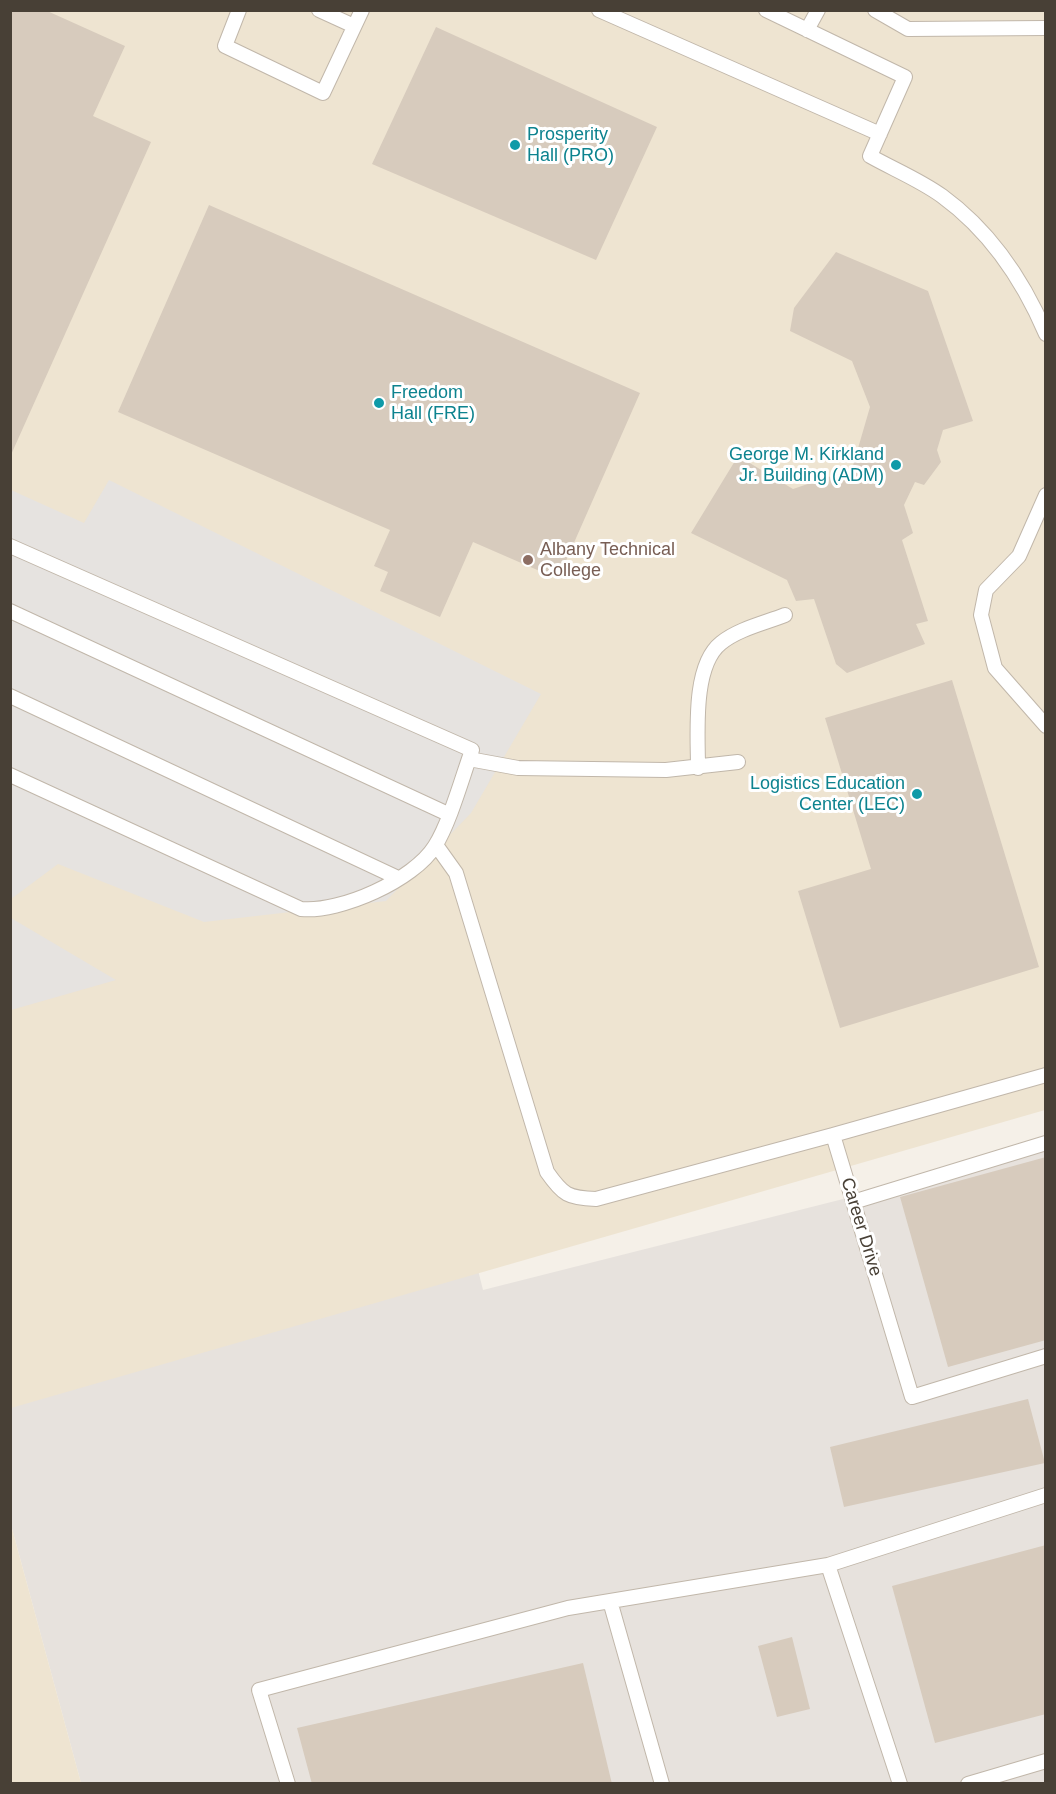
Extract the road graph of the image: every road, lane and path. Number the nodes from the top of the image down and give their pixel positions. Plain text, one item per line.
1 (239, 10) edge
2 (319, 10) edge
3 (362, 10) edge
4 (599, 10) edge
5 (766, 10) edge
6 (818, 10) edge
7 (875, 10) edge
8 (354, 26) junction
9 (1046, 28) edge
10 (807, 30) junction
11 (880, 134) junction
12 (1046, 334) edge
13 (1046, 495) edge
14 (10, 546) edge
15 (10, 611) edge
16 (785, 615) dead end
17 (10, 696) edge
18 (1046, 726) edge
19 (469, 759) junction
20 (738, 762) dead end
21 (698, 768) junction
22 (10, 775) edge
23 (448, 814) junction
24 (436, 845) junction
25 (398, 878) junction
26 (1046, 1075) edge
27 (833, 1135) junction
28 (1046, 1143) edge
29 (854, 1202) junction
30 (1046, 1356) edge
31 (1046, 1495) edge
32 (828, 1565) junction
33 (610, 1601) junction
34 (1046, 1761) edge
35 (288, 1784) edge
36 (662, 1784) edge
37 (900, 1784) edge
38 (968, 1784) edge

1 - 8 lane
2 - 8 lane
3 - 8 lane
4 - 11 lane
5 - 10 lane
6 - 10 lane
7 - 9 lane
10 - 11 lane
11 - 12 lane
13 - 18 lane
14 - 19 lane
15 - 23 lane
16 - 21 lane
17 - 25 lane
19 - 21 lane
19 - 23 lane
20 - 21 lane
22 - 25 lane
23 - 24 lane
24 - 25 lane
24 - 27 lane
26 - 27 lane
27 - 29 lane, Career Drive
28 - 29 lane
29 - 30 lane, Career Drive
31 - 32 lane
32 - 33 lane
32 - 37 lane
33 - 35 lane
33 - 36 lane
34 - 38 lane

